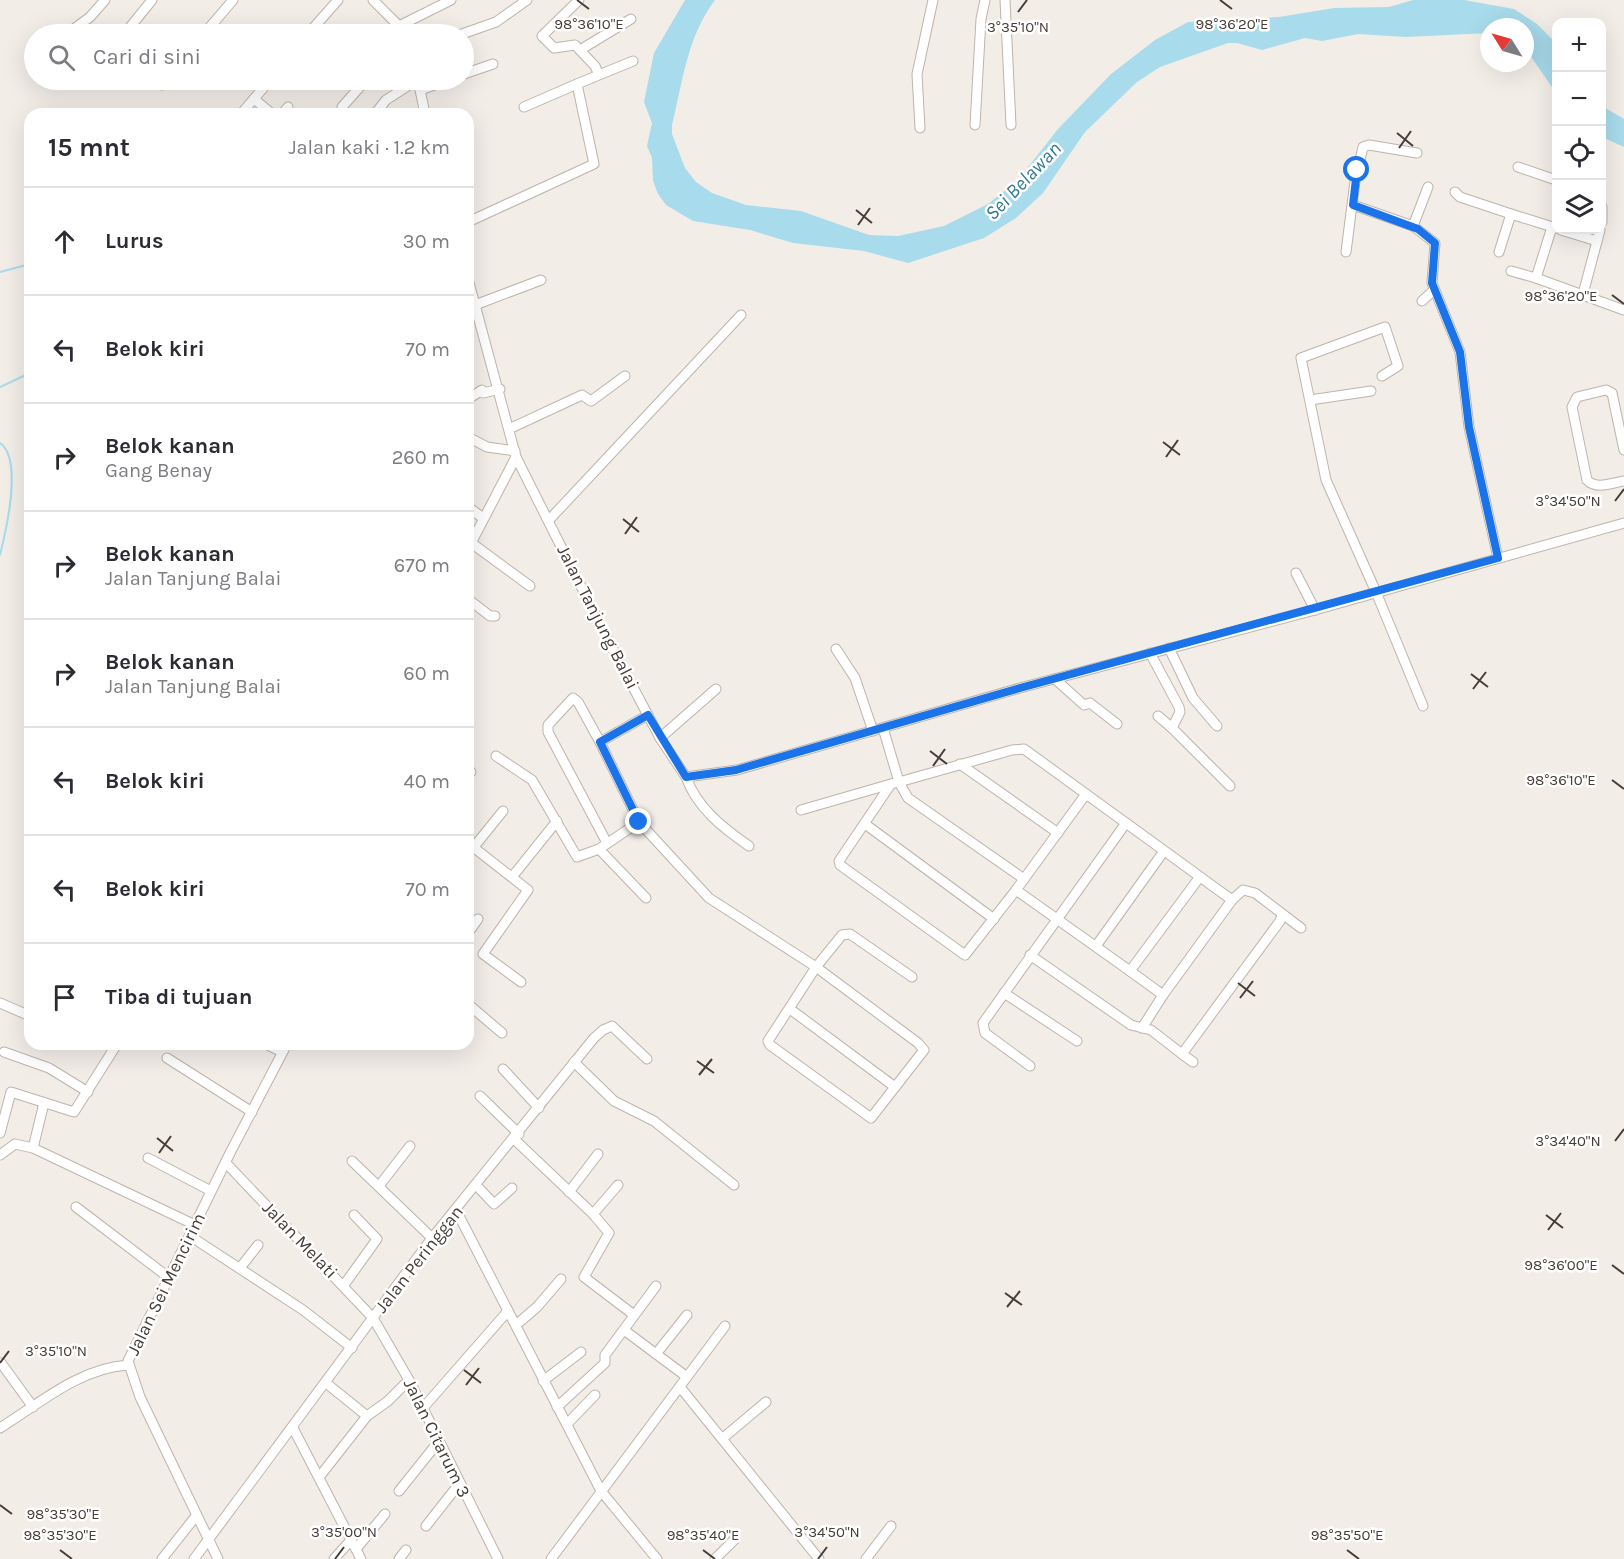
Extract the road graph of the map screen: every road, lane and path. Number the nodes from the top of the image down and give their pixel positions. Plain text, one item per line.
1 (105, 0) edge
2 (152, 0) edge
3 (233, 0) edge
4 (338, 0) edge
5 (373, 0) edge
6 (451, 0) edge
7 (526, 0) edge
8 (579, 0) edge
9 (933, 0) edge
10 (985, 0) edge
11 (1005, 0) edge
12 (631, 19) dead end
13 (81, 24) edge
14 (133, 24) edge
15 (213, 24) edge
16 (317, 24) edge
17 (396, 24) edge
18 (412, 24) edge
19 (474, 30) edge
20 (580, 50) junction
21 (633, 61) dead end
22 (493, 64) dead end
23 (474, 71) edge
24 (598, 74) junction
25 (577, 84) junction
26 (262, 90) edge
27 (357, 90) edge
28 (402, 90) edge
29 (420, 90) edge
30 (254, 99) junction
31 (342, 107) dead end
32 (524, 107) dead end
33 (246, 108) edge
34 (265, 108) edge
35 (380, 108) edge
36 (424, 108) edge
37 (975, 125) dead end
38 (1011, 125) dead end
39 (920, 128) dead end
40 (1417, 153) dead end
41 (1518, 167) dead end
42 (1552, 178) edge
43 (1428, 187) dead end
44 (1455, 192) dead end
45 (1353, 205) junction
46 (1511, 214) junction
47 (474, 219) edge
48 (1413, 226) junction
49 (1552, 227) edge
50 (1554, 234) edge
51 (1575, 234) edge
52 (1599, 234) edge
53 (1597, 241) junction
54 (1346, 252) dead end
55 (1499, 252) dead end
56 (1511, 271) dead end
57 (1536, 278) junction
58 (541, 280) dead end
59 (1434, 290) junction
60 (1583, 294) junction
61 (474, 301) edge
62 (1422, 301) dead end
63 (476, 308) junction
64 (1624, 310) edge
65 (474, 311) edge
66 (741, 315) dead end
67 (625, 376) dead end
68 (1382, 376) dead end
69 (500, 390) junction
70 (1371, 392) dead end
71 (474, 395) edge
72 (1310, 400) junction
73 (509, 429) junction
74 (474, 440) edge
75 (1624, 450) edge
76 (515, 454) junction
77 (1624, 481) edge
78 (474, 511) edge
79 (483, 518) junction
80 (549, 520) junction
81 (1624, 523) edge
82 (474, 535) edge
83 (474, 548) edge
84 (1498, 558) junction
85 (1296, 573) dead end
86 (530, 586) dead end
87 (1376, 592) junction
88 (474, 604) edge
89 (1315, 610) junction
90 (495, 616) dead end
91 (1168, 648) junction
92 (837, 649) dead end
93 (1150, 653) junction
94 (1055, 679) junction
95 (716, 689) dead end
96 (1423, 706) dead end
97 (648, 715) junction
98 (1158, 716) dead end
99 (1117, 724) dead end
100 (1217, 726) dead end
101 (883, 728) junction
102 (1172, 728) junction
103 (873, 731) junction
104 (660, 738) junction
105 (600, 742) junction
106 (496, 756) dead end
107 (960, 764) junction
108 (686, 777) junction
109 (895, 783) junction
110 (1230, 786) dead end
111 (1086, 794) junction
112 (801, 810) dead end
113 (503, 811) dead end
114 (557, 821) junction
115 (639, 822) junction
116 (1126, 823) junction
117 (865, 824) junction
118 (1058, 833) junction
119 (474, 843) edge
120 (603, 846) junction
121 (749, 846) dead end
122 (474, 848) edge
123 (1164, 851) junction
124 (512, 877) junction
125 (1199, 878) junction
126 (1024, 879) junction
127 (1016, 890) junction
128 (646, 898) dead end
129 (1232, 900) junction
130 (1282, 915) junction
131 (1056, 917) junction
132 (478, 919) dead end
133 (994, 919) junction
134 (474, 925) edge
135 (1301, 928) dead end
136 (1096, 946) junction
137 (1030, 956) junction
138 (816, 967) junction
139 (1130, 971) junction
140 (912, 977) dead end
141 (521, 982) dead end
142 (1004, 993) junction
143 (1163, 995) junction
144 (0, 1003) edge
145 (474, 1009) edge
146 (789, 1009) junction
147 (24, 1013) edge
148 (1142, 1028) junction
149 (502, 1033) dead end
150 (1077, 1041) dead end
151 (113, 1050) edge
152 (283, 1050) edge
153 (4, 1052) dead end
154 (1182, 1054) junction
155 (167, 1058) dead end
156 (647, 1059) dead end
157 (574, 1062) junction
158 (1193, 1062) dead end
159 (1030, 1066) dead end
160 (503, 1069) dead end
161 (895, 1087) junction
162 (0, 1088) edge
163 (11, 1092) junction
164 (88, 1092) junction
165 (480, 1096) dead end
166 (44, 1103) junction
167 (539, 1108) junction
168 (252, 1112) junction
169 (0, 1135) edge
170 (517, 1136) junction
171 (15, 1144) junction
172 (410, 1146) dead end
173 (33, 1148) junction
174 (598, 1154) dead end
175 (0, 1155) edge
176 (148, 1158) dead end
177 (352, 1161) dead end
178 (226, 1163) junction
179 (477, 1185) junction
180 (618, 1185) dead end
181 (734, 1185) dead end
182 (379, 1186) junction
183 (512, 1188) dead end
184 (211, 1191) junction
185 (569, 1192) junction
186 (76, 1207) dead end
187 (456, 1210) junction
188 (593, 1214) junction
189 (354, 1215) dead end
190 (195, 1225) junction
191 (190, 1236) junction
192 (432, 1238) junction
193 (258, 1245) dead end
194 (240, 1268) junction
195 (168, 1277) junction
196 (561, 1279) dead end
197 (344, 1285) junction
198 (656, 1286) dead end
199 (508, 1311) junction
200 (687, 1314) dead end
201 (634, 1315) junction
202 (373, 1318) junction
203 (516, 1325) junction
204 (725, 1326) dead end
205 (624, 1330) junction
206 (352, 1348) junction
207 (580, 1352) dead end
208 (656, 1354) junction
209 (1, 1363) edge
210 (128, 1365) junction
211 (687, 1377) junction
212 (409, 1380) junction
213 (543, 1381) junction
214 (326, 1383) junction
215 (680, 1387) junction
216 (595, 1395) dead end
217 (766, 1402) dead end
218 (33, 1407) junction
219 (557, 1407) junction
220 (423, 1408) junction
221 (367, 1416) junction
222 (567, 1424) junction
223 (0, 1428) edge
224 (293, 1428) junction
225 (723, 1438) junction
226 (439, 1442) junction
227 (320, 1476) junction
228 (459, 1484) junction
229 (399, 1491) dead end
230 (601, 1491) junction
231 (385, 1514) dead end
232 (196, 1516) junction
233 (426, 1526) dead end
234 (891, 1526) dead end
235 (735, 1539) dead end
236 (208, 1540) junction
237 (353, 1544) junction
238 (406, 1551) dead end
239 (162, 1559) edge
240 (194, 1559) edge
241 (218, 1559) edge
242 (334, 1559) edge
243 (361, 1559) edge
244 (399, 1559) edge
245 (498, 1559) edge
246 (551, 1559) edge
247 (657, 1559) edge
248 (714, 1559) edge
249 (819, 1559) edge
250 (866, 1559) edge

1 - 13 street
2 - 14 street
3 - 15 street
4 - 16 street
5 - 17 street
6 - 18 street
7 - 19 street
8 - 20 street
9 - 39 street
10 - 37 street
11 - 38 street
12 - 20 street
20 - 24 street
21 - 24 street
22 - 23 street
24 - 25 street
25 - 32 street
25 - 47 street
26 - 30 street
27 - 31 street
28 - 35 street
29 - 36 street
30 - 33 street
30 - 34 street
40 - 45 street
41 - 42 street
43 - 48 street
44 - 46 street
45 - 48 street
45 - 54 street
46 - 49 street
46 - 55 street
48 - 59 street
50 - 57 street
51 - 53 street
52 - 53 street
53 - 60 street
56 - 57 street
57 - 60 street
58 - 63 street
59 - 62 street
59 - 84 street
60 - 64 street
61 - 63 street, Jalan Tanjung Balai
63 - 65 street
63 - 69 street, Jalan Tanjung Balai
66 - 80 street
67 - 73 street
68 - 72 street
69 - 71 street
69 - 73 street, Jalan Tanjung Balai
70 - 72 street
72 - 87 street
73 - 76 street, Jalan Tanjung Balai
74 - 76 street
75 - 77 street
76 - 79 street
76 - 80 street, Jalan Tanjung Balai
78 - 79 street
79 - 82 street
80 - 97 street, Jalan Tanjung Balai
81 - 84 street
83 - 86 street
84 - 87 street
85 - 89 street
87 - 89 street
87 - 96 street
88 - 90 street
89 - 91 street
91 - 93 street
91 - 100 street
92 - 103 street
93 - 94 street
93 - 102 street
94 - 99 street
94 - 101 street
95 - 104 street
97 - 104 street, Jalan Tanjung Balai
97 - 105 street
98 - 102 street
101 - 103 street
101 - 109 street
102 - 110 street
103 - 108 street
104 - 108 street, Jalan Tanjung Balai
105 - 115 street
105 - 120 street
106 - 114 street
107 - 109 street
107 - 111 street
107 - 118 street
108 - 121 street, Jalan Tanjung Balai
109 - 112 street
109 - 117 street
109 - 126 street
111 - 116 street
111 - 118 street
113 - 119 street
114 - 120 street
114 - 124 street
115 - 120 street
115 - 138 street
116 - 123 street
116 - 131 street
117 - 133 street
117 - 133 street
118 - 126 street
120 - 128 street
122 - 124 street
123 - 125 street
123 - 136 street
124 - 141 street
125 - 129 street
125 - 139 street
126 - 127 street
127 - 131 street
127 - 133 street
129 - 130 street
129 - 143 street
130 - 135 street
130 - 154 street
131 - 136 street
131 - 137 street
132 - 134 street
136 - 139 street
137 - 142 street
137 - 148 street
138 - 140 street
138 - 146 street
138 - 161 street
139 - 143 street
142 - 150 street
142 - 159 street
143 - 148 street
144 - 147 street
145 - 149 street
146 - 161 street
146 - 161 street
148 - 154 street
151 - 164 street
152 - 168 street, Jalan Sei Mencirim
153 - 164 street
154 - 158 street
155 - 168 street
156 - 157 street, Jalan Peringgan
157 - 167 street, Jalan Peringgan
157 - 181 street
160 - 167 street
162 - 163 street
163 - 166 street
163 - 169 street
164 - 166 street
165 - 170 street
166 - 173 street
167 - 170 street, Jalan Peringgan
168 - 178 street, Jalan Sei Mencirim
169 - 171 street
170 - 179 street, Jalan Peringgan
170 - 185 street
171 - 173 street
171 - 175 street
172 - 182 street
173 - 190 street
174 - 185 street
176 - 184 street
177 - 182 street
178 - 184 street, Jalan Sei Mencirim
178 - 197 street, Jalan Melati
179 - 183 street
179 - 187 street, Jalan Peringgan
180 - 188 street
182 - 192 street
184 - 190 street, Jalan Sei Mencirim
185 - 188 street
186 - 195 street
187 - 192 street, Jalan Peringgan
187 - 199 street
188 - 201 street
189 - 197 street
190 - 191 street, Jalan Sei Mencirim
191 - 194 street
191 - 195 street, Jalan Sei Mencirim
192 - 202 street, Jalan Peringgan
193 - 194 street
194 - 206 street
195 - 210 street, Jalan Sei Mencirim
196 - 203 street
197 - 202 street, Jalan Melati
198 - 201 street
199 - 203 street
199 - 220 street
200 - 208 street
201 - 205 street
202 - 206 street, Jalan Peringgan
202 - 212 street, Jalan Citarum 3
203 - 213 street
204 - 211 street
205 - 208 street
205 - 219 street
206 - 214 street, Jalan Peringgan
207 - 213 street
208 - 211 street
209 - 218 street
210 - 218 street
210 - 232 street, Jalan Sei Mencirim
211 - 215 street
212 - 220 street, Jalan Citarum 3
212 - 221 street
213 - 219 street
214 - 221 street
214 - 224 street, Jalan Peringgan
215 - 225 street
215 - 230 street
216 - 222 street
217 - 225 street
218 - 223 street
219 - 222 street
220 - 226 street, Jalan Citarum 3
221 - 227 street
222 - 230 street
224 - 227 street
224 - 236 street, Jalan Peringgan
225 - 249 street
226 - 228 street, Jalan Citarum 3
226 - 229 street
227 - 237 street
228 - 233 street
228 - 245 street, Jalan Citarum 3
230 - 246 street
230 - 247 street
231 - 237 street
232 - 236 street, Jalan Sei Mencirim
232 - 239 street
234 - 250 street
235 - 248 street
236 - 240 street, Jalan Peringgan
236 - 241 street, Jalan Sei Mencirim
237 - 242 street
237 - 243 street
238 - 244 street

